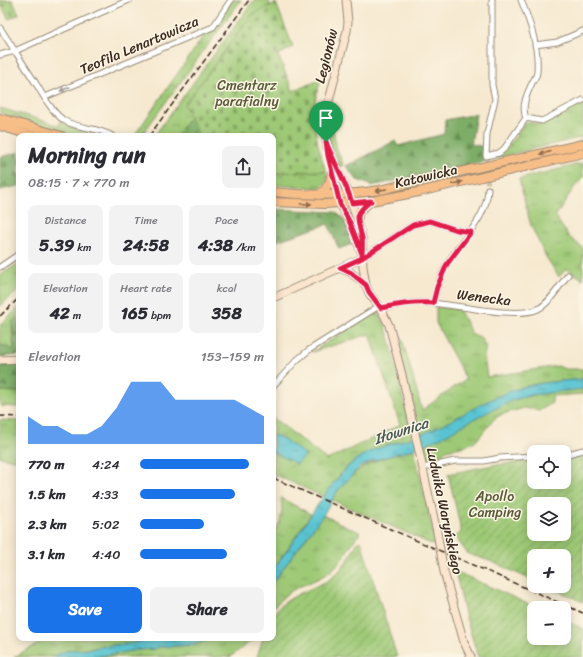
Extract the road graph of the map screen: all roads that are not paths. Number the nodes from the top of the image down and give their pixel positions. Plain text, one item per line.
1 (129, 0) edge
2 (231, 0) edge
3 (346, 0) edge
4 (492, 0) edge
5 (521, 0) edge
6 (0, 28) edge
7 (583, 31) edge
8 (534, 45) junction
9 (15, 51) junction
10 (0, 55) edge
11 (45, 97) junction
12 (583, 100) edge
13 (0, 118) edge
14 (526, 118) junction
15 (0, 126) edge
16 (23, 133) edge
17 (52, 133) edge
18 (105, 133) edge
19 (326, 142) junction
20 (583, 144) edge
21 (583, 152) edge
22 (332, 172) junction
23 (488, 189) tunnel mouth
24 (276, 192) edge
25 (349, 194) junction
26 (319, 195) junction
27 (337, 195) junction
28 (371, 201) junction
29 (276, 202) edge
30 (352, 203) junction
31 (340, 204) junction
32 (356, 220) junction
33 (471, 232) junction
34 (16, 256) edge
35 (362, 256) junction
36 (0, 267) edge
37 (340, 268) junction
38 (568, 275) dead end
39 (366, 285) junction
40 (276, 297) edge
41 (433, 303) junction
42 (380, 307) junction
43 (16, 359) edge
44 (0, 360) edge
45 (276, 383) edge
46 (583, 450) edge
47 (571, 453) edge
48 (527, 456) edge
49 (423, 468) junction
50 (471, 657) edge

1 - 9 street
2 -> 11 street, Teofila Lenartowicza
3 - 19 street, Legionów
4 - 14 street
5 - 8 street
6 - 9 street
7 - 8 street
8 - 14 street
9 - 10 street
9 - 11 street
11 - 18 street
12 - 14 street
13 - 17 main road
15 - 16 main road
19 - 22 street, Legionów
19 - 25 street, Legionów
20 -> 25 main road, Katowicka
28 -> 21 main road, Katowicka
22 - 26 main road
22 - 27 street, Legionów
23 - 33 street
24 - 26 main road, Katowicka
25 - 27 main road, Katowicka
25 - 30 street, Legionów
26 - 27 main road, Katowicka
27 - 31 street, Legionów
28 - 30 main road, Katowicka
28 - 32 main road
29 -> 31 main road, Katowicka
30 - 31 main road, Katowicka
30 - 32 street, Legionów
31 - 35 street, Legionów
32 - 35 street, Legionów
33 - 35 street
33 - 41 street
34 - 36 street
35 - 37 street
35 - 39 street, Ludwika Waryńskiego
37 - 39 street
37 - 40 street
38 - 41 street, Wenecka
39 - 42 street, Ludwika Waryńskiego
41 - 42 street, Wenecka
42 - 45 street, Wenecka
42 - 49 street, Ludwika Waryńskiego
43 - 44 street
46 - 47 street
48 - 49 street
49 - 50 street, Ludwika Waryńskiego

